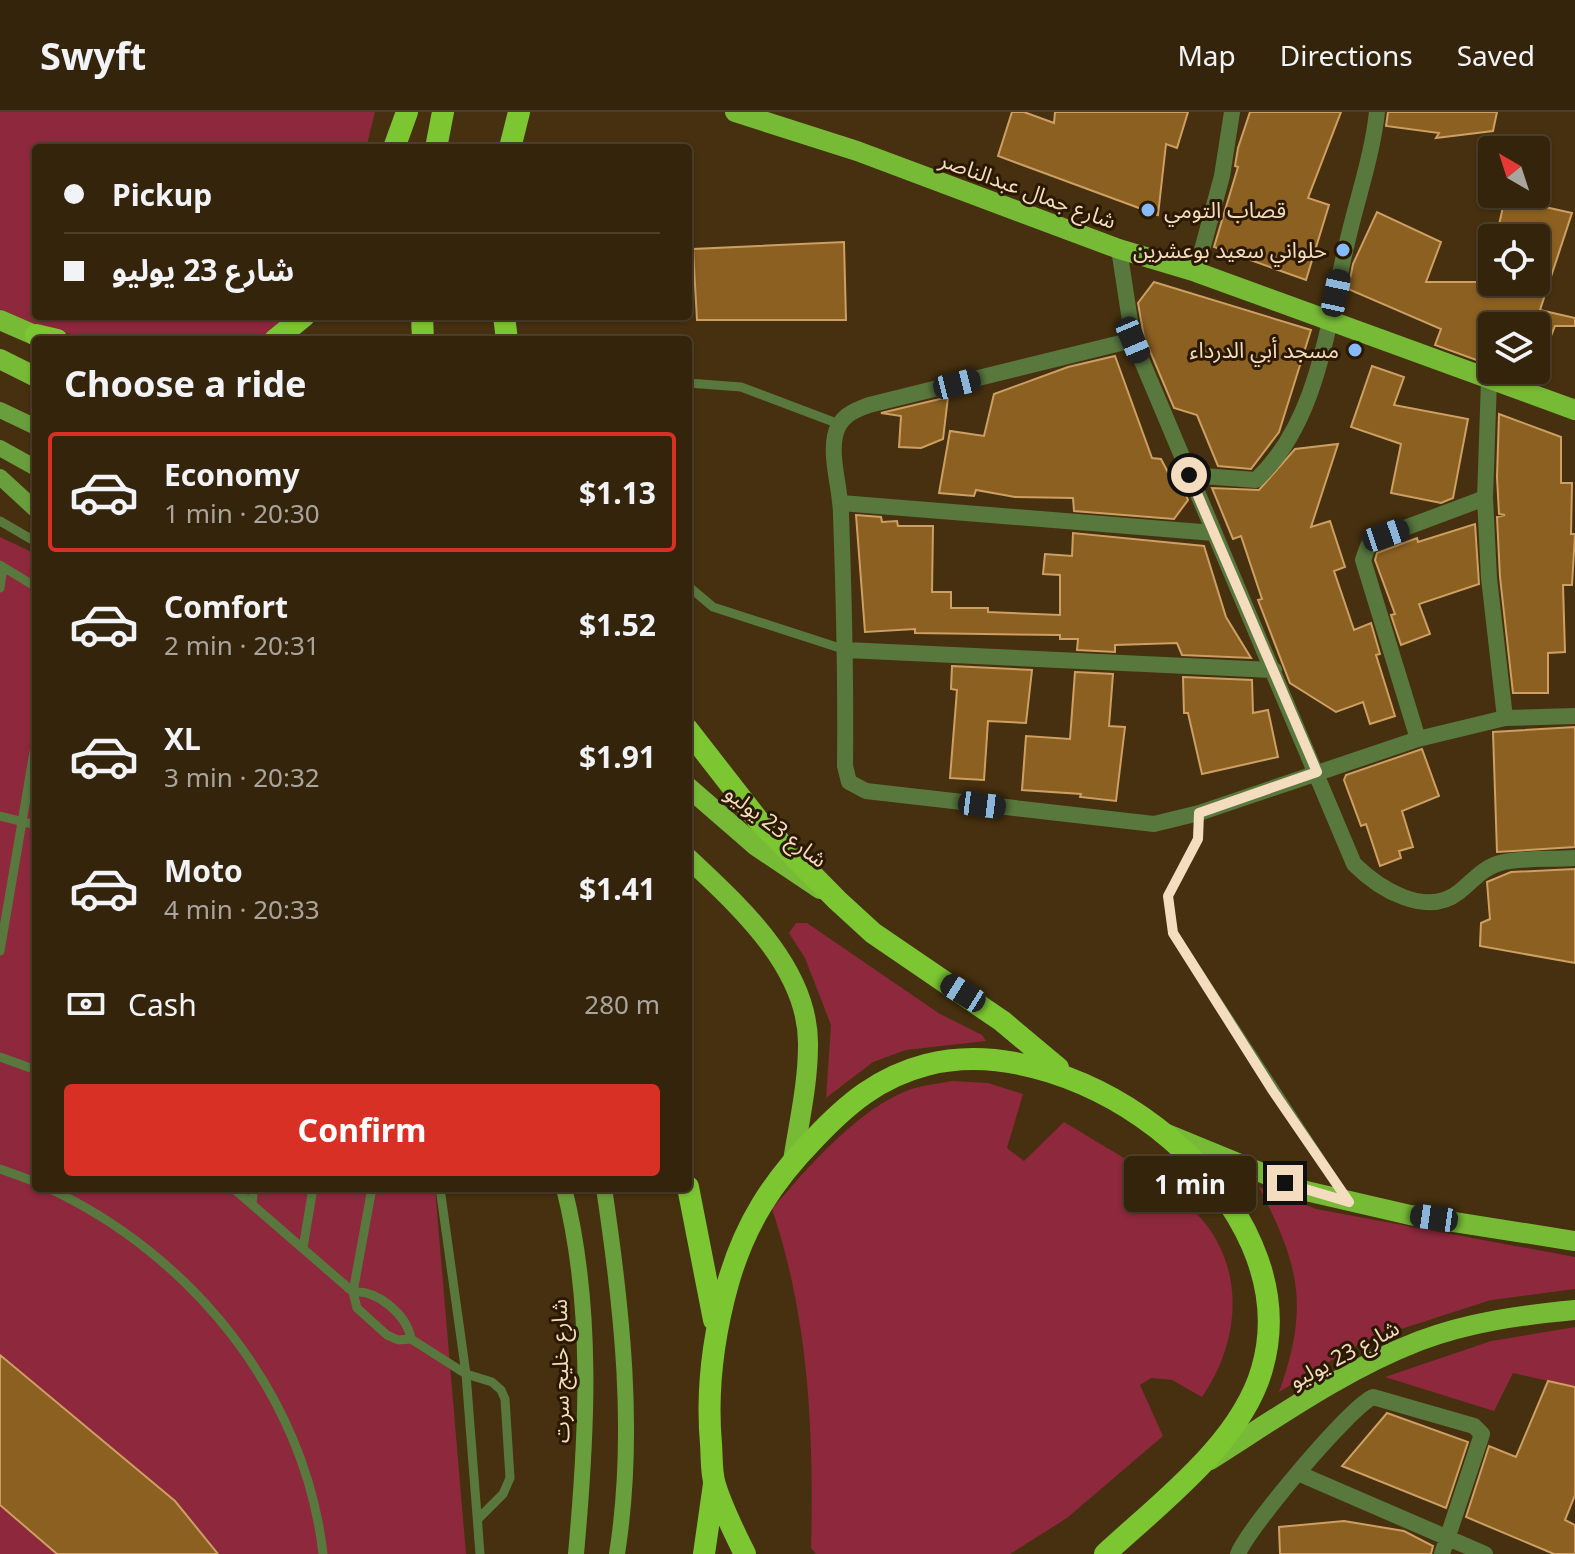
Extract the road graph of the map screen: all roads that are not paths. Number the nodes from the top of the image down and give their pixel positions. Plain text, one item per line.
1 (407, 112) edge
2 (443, 112) edge
3 (503, 112) edge
4 (519, 112) edge
5 (735, 112) edge
6 (1232, 112) edge
7 (1377, 112) edge
8 (395, 144) edge
9 (437, 144) edge
10 (502, 144) edge
11 (511, 144) edge
12 (1119, 249) junction
13 (1196, 272) junction
14 (0, 320) edge
15 (299, 320) edge
16 (1330, 320) junction
17 (41, 336) edge
18 (280, 336) edge
19 (1133, 340) junction
20 (0, 359) edge
21 (32, 375) edge
22 (1478, 376) edge
23 (692, 383) edge
24 (1489, 384) edge
25 (1500, 384) edge
26 (0, 410) edge
27 (1575, 410) edge
28 (839, 424) junction
29 (32, 425) edge
30 (0, 448) edge
31 (32, 466) edge
32 (1189, 475) junction
33 (0, 477) edge
34 (1485, 498) junction
35 (841, 503) junction
36 (32, 506) edge
37 (0, 521) edge
38 (1214, 533) junction
39 (32, 540) edge
40 (2, 566) edge
41 (32, 585) edge
42 (0, 588) edge
43 (692, 589) edge
44 (846, 650) junction
45 (1274, 670) junction
46 (1575, 716) edge
47 (1505, 718) junction
48 (692, 735) edge
49 (1418, 739) junction
50 (32, 765) edge
51 (1317, 772) junction
52 (692, 790) edge
53 (1199, 813) junction
54 (0, 816) edge
55 (23, 821) junction
56 (32, 824) edge
57 (1575, 858) edge
58 (692, 862) edge
59 (837, 900) junction
60 (0, 951) edge
61 (0, 1057) edge
62 (32, 1069) edge
63 (1075, 1081) junction
64 (1154, 1128) junction
65 (793, 1161) junction
66 (0, 1169) edge
67 (32, 1181) edge
68 (56, 1192) edge
69 (238, 1192) edge
70 (253, 1192) edge
71 (312, 1192) edge
72 (371, 1192) edge
73 (441, 1192) edge
74 (565, 1192) edge
75 (604, 1192) edge
76 (689, 1192) edge
77 (1349, 1202) junction
78 (252, 1203) junction
79 (1575, 1241) edge
80 (303, 1248) junction
81 (353, 1292) junction
82 (1575, 1310) edge
83 (715, 1326) junction
84 (411, 1339) junction
85 (466, 1374) junction
86 (1197, 1469) junction
87 (1300, 1474) junction
88 (714, 1483) junction
89 (479, 1518) junction
90 (1444, 1547) edge
91 (323, 1554) edge
92 (480, 1554) edge
93 (576, 1554) edge
94 (617, 1554) edge
95 (704, 1554) edge
96 (745, 1554) edge
97 (1105, 1554) edge
98 (1238, 1554) edge
99 (1485, 1554) edge

1 - 8 highway
2 - 9 highway
3 - 10 highway
4 - 11 highway
5 - 12 main road, شارع جمال عبدالناصر
6 - 13 street
7 - 16 street
12 - 13 main road, شارع جمال عبدالناصر
12 - 19 street
13 - 16 main road, شارع جمال عبدالناصر
14 - 17 main road
15 - 18 highway
16 - 22 main road, شارع جمال عبدالناصر
16 - 32 street
19 - 28 street
19 - 32 street
20 - 21 main road
23 - 28 lane
24 - 34 street
25 - 27 main road, شارع جمال عبدالناصر
26 - 29 main road
28 - 35 street
30 - 31 main road
32 - 38 street
33 - 36 main road
34 - 47 street
34 - 49 street
35 - 38 street
35 - 44 street
37 - 39 lane
38 - 45 street
40 - 41 lane
40 - 42 lane
43 - 44 lane
44 - 45 street
44 - 53 street
45 - 51 street
46 - 47 street
47 - 49 street
48 - 59 highway
49 - 51 street
50 - 55 lane
51 - 53 street
51 - 57 street
52 - 59 main road, شارع 23 يوليو
53 - 77 lane
54 - 55 lane
55 - 56 lane
55 - 60 lane
58 - 65 main road
59 - 63 highway
61 - 62 lane
63 - 64 highway
63 - 65 highway
64 - 77 main road
64 - 86 highway
65 - 83 highway
66 - 67 lane
68 - 91 lane
69 - 78 lane
70 - 78 lane
71 - 80 lane
72 - 81 lane
73 - 85 lane
74 - 93 main road, شارع خليج سرت
75 - 94 main road
76 - 83 highway
77 - 79 main road
78 - 80 lane
80 - 81 lane
81 - 84 lane
81 - 84 lane
82 - 86 main road, شارع 23 يوليو
83 - 88 highway
84 - 85 lane
85 - 89 lane
85 - 89 lane
86 - 97 highway
87 - 90 street
87 - 90 street
87 - 98 street
88 - 95 highway
88 - 96 highway
89 - 92 lane
90 - 99 street

